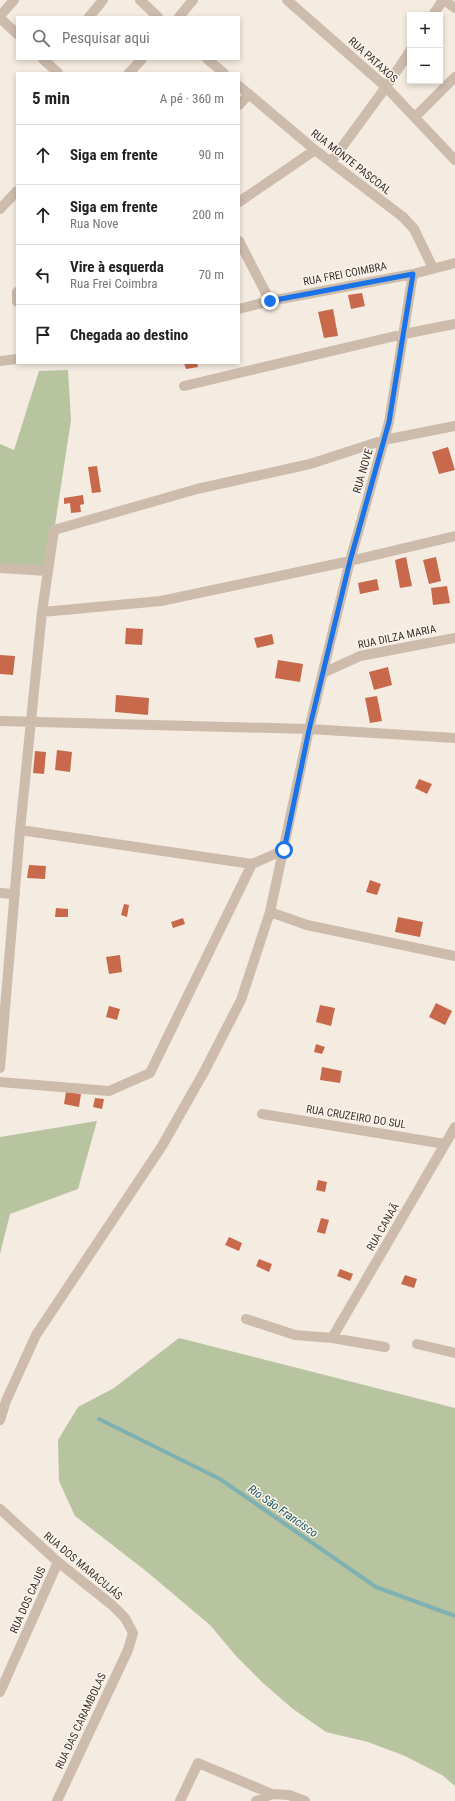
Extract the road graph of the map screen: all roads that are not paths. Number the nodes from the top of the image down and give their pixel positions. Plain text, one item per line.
1 (14, 0) edge
2 (103, 0) edge
3 (140, 0) edge
4 (193, 0) edge
5 (287, 0) edge
6 (443, 0) edge
7 (455, 8) edge
8 (435, 12) edge
9 (90, 16) edge
10 (157, 16) edge
11 (180, 16) edge
12 (0, 17) edge
13 (16, 33) edge
14 (407, 56) edge
15 (141, 60) edge
16 (207, 60) edge
17 (130, 72) edge
18 (223, 72) edge
19 (455, 77) edge
20 (240, 87) edge
21 (386, 87) junction
22 (249, 94) junction
23 (240, 104) edge
24 (415, 117) junction
25 (315, 150) junction
26 (455, 160) edge
27 (331, 162) junction
28 (16, 192) edge
29 (240, 201) edge
30 (0, 209) edge
31 (240, 243) edge
32 (455, 263) edge
33 (433, 268) junction
34 (413, 274) junction
35 (270, 301) junction
36 (240, 309) edge
37 (455, 324) edge
38 (404, 334) junction
39 (16, 359) edge
40 (0, 361) edge
41 (184, 386) dead end
42 (455, 426) edge
43 (384, 440) junction
44 (455, 536) edge
45 (350, 561) junction
46 (0, 568) edge
47 (48, 571) junction
48 (42, 612) junction
49 (455, 638) edge
50 (323, 673) junction
51 (0, 721) edge
52 (32, 723) junction
53 (309, 730) junction
54 (455, 738) edge
55 (20, 830) junction
56 (284, 850) junction
57 (252, 864) junction
58 (0, 893) edge
59 (15, 894) junction
60 (270, 912) junction
61 (455, 956) edge
62 (0, 1068) edge
63 (0, 1082) edge
64 (262, 1114) dead end
65 (455, 1127) edge
66 (445, 1144) junction
67 (246, 1319) dead end
68 (332, 1338) junction
69 (417, 1344) dead end
70 (385, 1347) dead end
71 (455, 1353) edge
72 (0, 1420) edge
73 (0, 1509) edge
74 (58, 1562) junction
75 (128, 1650) joint
76 (0, 1692) edge
77 (272, 1794) junction
78 (57, 1801) edge
79 (180, 1801) edge
80 (256, 1801) edge
81 (305, 1801) edge

1 - 12 street
2 - 9 street
3 - 10 street
4 - 11 street
5 - 21 street, RUA PATAXOS
6 - 7 street
6 - 8 street
12 - 13 street
14 - 21 street
15 - 17 street
16 - 18 street
19 - 24 street
20 - 22 street, RUA MONTE PASCOAL
21 - 24 street, RUA PATAXOS
21 - 27 street
22 - 23 street
22 - 25 street, RUA MONTE PASCOAL
24 - 26 street, RUA PATAXOS
25 - 27 street, RUA MONTE PASCOAL
25 - 29 street
27 - 33 street, RUA MONTE PASCOAL
28 - 30 street
31 - 35 street
32 - 33 street, RUA FREI COIMBRA
33 - 34 street, RUA FREI COIMBRA
34 - 35 street, RUA FREI COIMBRA
34 - 38 street, RUA NOVE
35 - 36 street, RUA FREI COIMBRA
37 - 38 street
38 - 41 street
38 - 43 street, RUA NOVE
39 - 40 street
42 - 43 street
43 - 45 street, RUA NOVE
43 - 47 street
44 - 45 street
45 - 48 street
45 - 50 street, RUA NOVE
46 - 47 street
47 - 48 street
48 - 52 street
49 - 50 street, RUA DILZA MARIA
50 - 53 street, RUA NOVE
51 - 52 street
52 - 53 street
52 - 55 street
53 - 54 street
53 - 56 street, RUA NOVE
55 - 57 street
55 - 59 street
56 - 57 street
56 - 60 street, RUA NOVE
57 - 63 street
58 - 59 street
59 - 62 street
60 - 61 street
60 - 72 street, RUA NOVE
64 - 66 street, RUA CRUZEIRO DO SUL
65 - 66 street, RUA CANAÃ
66 - 68 street, RUA CANAÃ
67 - 68 street
68 - 70 street
69 - 71 street
73 - 74 street, RUA DOS MARACUJÁS
74 - 75 street, RUA DOS MARACUJÁS
74 - 76 street, RUA DOS CAJUS
75 - 78 street, RUA DAS CARAMBOLAS
77 - 79 street
77 - 80 street
77 - 81 street

